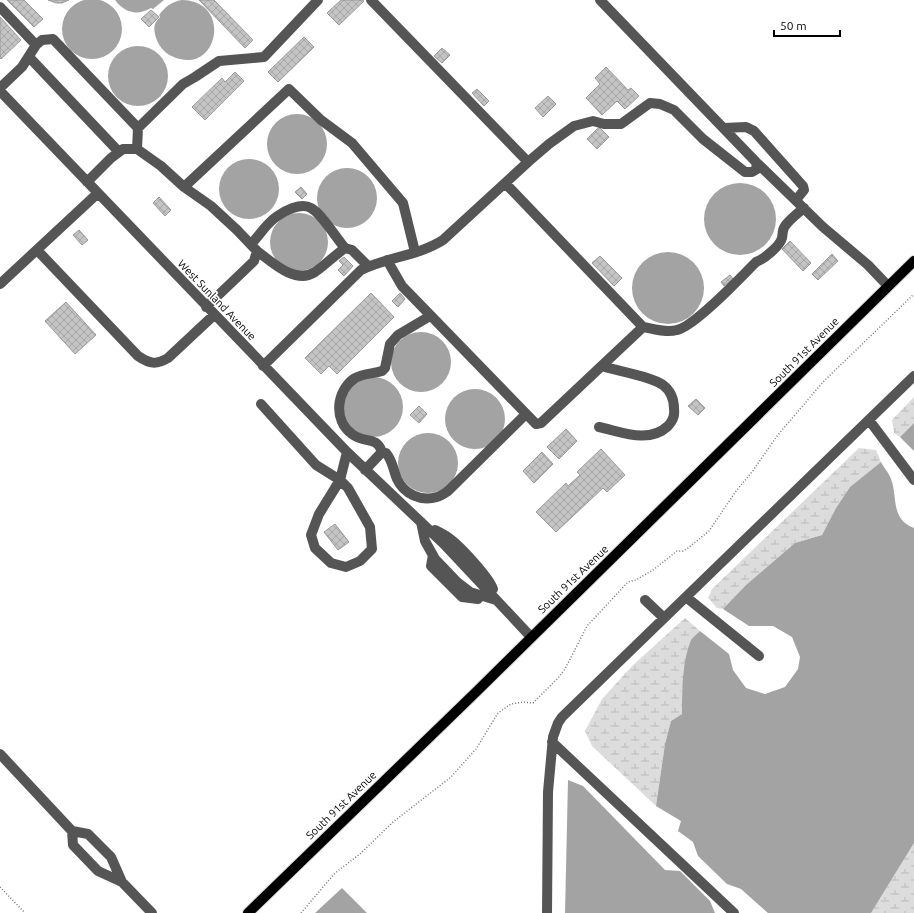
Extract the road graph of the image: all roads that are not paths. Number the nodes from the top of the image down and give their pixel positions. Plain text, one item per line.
1 (318, 0) edge
2 (371, 0) edge
3 (600, 0) edge
4 (0, 7) edge
5 (36, 45) junction
6 (29, 57) junction
7 (0, 88) edge
8 (0, 91) edge
9 (138, 128) junction
10 (724, 128) junction
11 (137, 149) junction
12 (119, 152) junction
13 (528, 162) junction
14 (756, 162) junction
15 (87, 182) junction
16 (505, 183) junction
17 (184, 187) junction
18 (98, 193) junction
19 (796, 200) junction
20 (804, 208) junction
21 (254, 248) junction
22 (344, 248) junction
23 (37, 250) junction
24 (415, 252) junction
25 (387, 260) junction
26 (914, 261) edge
27 (368, 266) junction
28 (0, 284) edge
29 (888, 286) junction
30 (206, 307) junction
31 (214, 314) junction
32 (430, 316) junction
33 (643, 327) junction
34 (603, 364) junction
35 (263, 366) junction
36 (914, 376) edge
37 (261, 404) dead end
38 (526, 414) junction
39 (869, 420) junction
40 (599, 427) dead end
41 (347, 452) junction
42 (382, 452) junction
43 (365, 470) junction
44 (340, 480) junction
45 (914, 480) edge
46 (421, 522) junction
47 (686, 597) junction
48 (496, 600) junction
49 (645, 600) dead end
50 (664, 618) junction
51 (532, 636) junction
52 (759, 656) dead end
53 (552, 742) junction
54 (0, 754) edge
55 (72, 831) junction
56 (122, 882) junction
57 (152, 913) edge
58 (248, 913) edge
59 (547, 913) edge
60 (734, 913) edge

1 - 9 street
2 - 13 street
3 - 10 street
4 - 5 street
5 - 6 street
5 - 9 street
6 - 7 street
6 - 12 street
8 - 15 street, West Sunland Avenue
9 - 11 street
10 - 14 street
10 - 19 street
11 - 12 street
11 - 17 street
12 - 15 street
13 - 14 street
13 - 16 street
14 - 19 street
15 - 18 street, West Sunland Avenue
16 - 24 street
16 - 33 street
17 - 21 street
17 - 24 street
18 - 23 street
18 - 30 street, West Sunland Avenue
19 - 20 street
20 - 29 street
20 - 33 street
21 - 22 street
21 - 22 street
21 - 30 street
22 - 27 street
23 - 28 street
23 - 31 street
24 - 25 street
25 - 27 street
25 - 32 street
26 - 29 main road, South 91st Avenue
27 - 35 street
29 - 51 main road, South 91st Avenue
30 - 31 street, West Sunland Avenue
31 - 35 street, West Sunland Avenue
32 - 38 street
32 - 42 street
33 - 34 street
34 - 38 street
34 - 40 street
35 - 41 street, West Sunland Avenue
36 - 39 street
37 - 44 street
38 - 42 street
39 - 45 street
39 - 47 street
41 - 43 street, West Sunland Avenue
41 - 44 street
42 - 43 street
43 - 46 street, West Sunland Avenue
44 - 44 street
46 - 48 street, West Sunland Avenue
46 - 48 street, West Sunland Avenue
47 - 50 street
47 - 52 street
48 - 51 street, West Sunland Avenue
49 - 50 street
50 - 53 street
51 - 58 main road, South 91st Avenue
53 - 59 street
53 - 60 street
54 - 55 street
55 - 56 street
55 - 56 street
56 - 57 street

